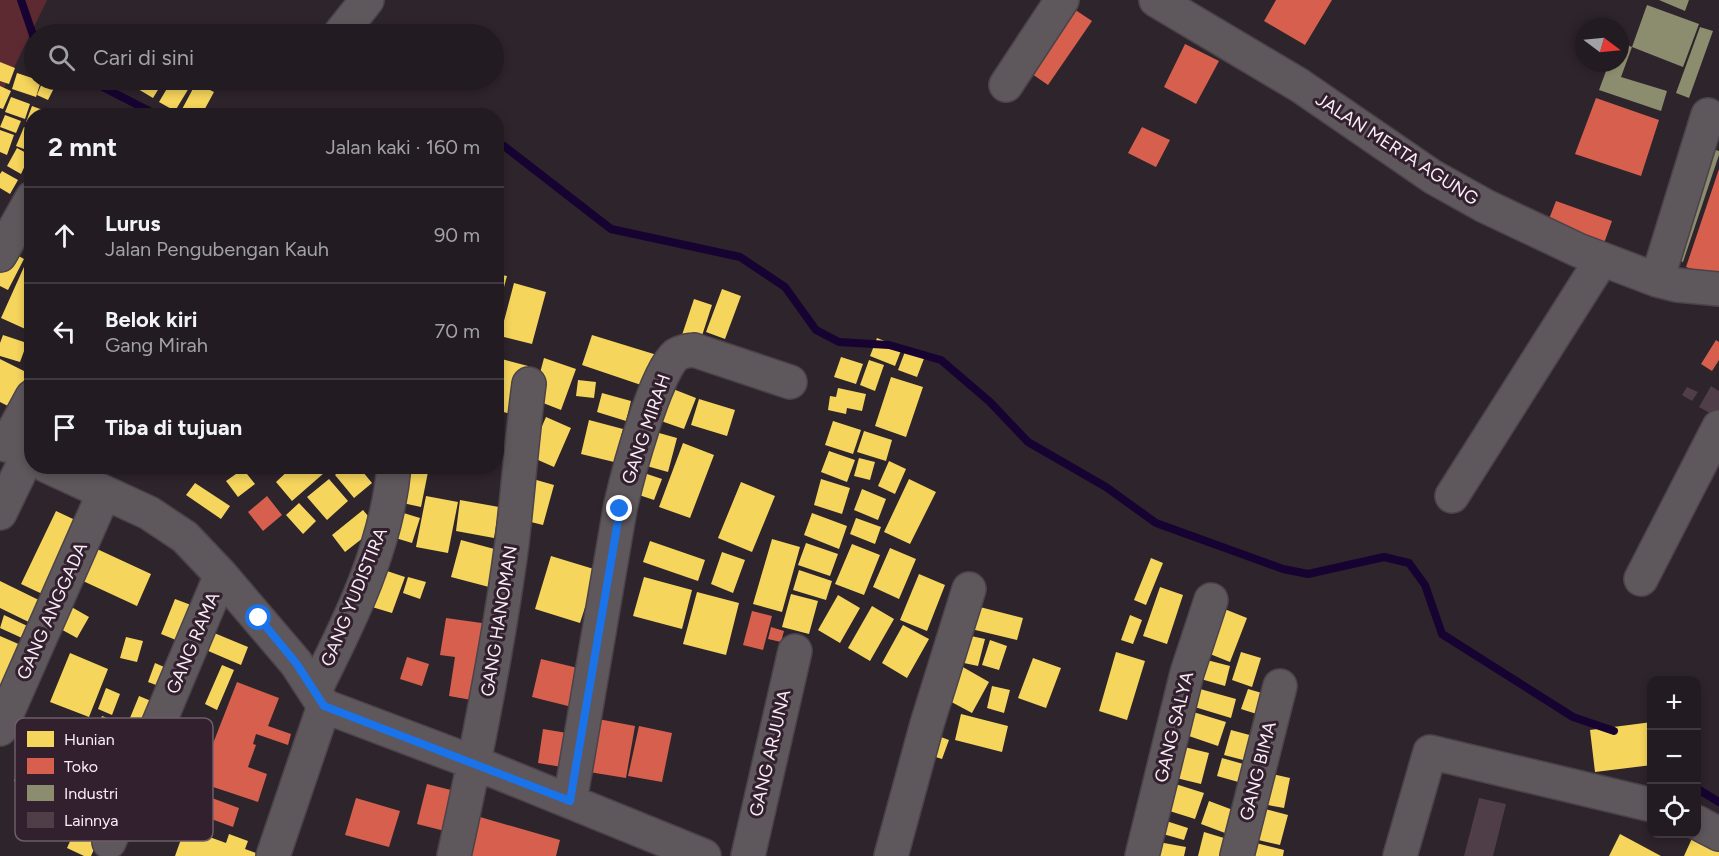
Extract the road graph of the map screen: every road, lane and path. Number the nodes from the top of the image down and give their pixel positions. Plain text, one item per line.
1 (367, 0) edge
2 (1062, 0) edge
3 (1156, 0) edge
4 (348, 24) edge
5 (1006, 85) dead end
6 (1708, 115) dead end
7 (24, 212) edge
8 (0, 255) edge
9 (1602, 259) junction
10 (1657, 280) junction
11 (1719, 289) edge
12 (790, 382) dead end
13 (529, 384) dead end
14 (1719, 427) edge
15 (22, 454) edge
16 (63, 474) edge
17 (393, 474) edge
18 (104, 494) junction
19 (1452, 496) dead end
20 (0, 513) edge
21 (221, 576) junction
22 (1641, 579) dead end
23 (969, 589) dead end
24 (1211, 600) dead end
25 (795, 651) dead end
26 (1280, 686) dead end
27 (320, 698) junction
28 (161, 718) edge
29 (0, 729) edge
30 (475, 763) junction
31 (570, 801) junction
32 (1647, 804) edge
33 (1701, 825) edge
34 (1719, 834) edge
35 (658, 846) edge
36 (273, 856) edge
37 (454, 856) edge
38 (704, 856) edge
39 (747, 856) edge
40 (891, 856) edge
41 (1142, 856) edge
42 (1237, 856) edge
43 (1400, 856) edge

1 - 4 street
2 - 5 street
3 - 9 street, JALAN MERTA AGUNG
6 - 10 street
7 - 8 street
9 - 10 street, JALAN MERTA AGUNG
9 - 19 street
10 - 11 street, JALAN MERTA AGUNG
12 - 31 street, GANG MIRAH
13 - 30 street, GANG HANOMAN
14 - 22 street
15 - 20 street
16 - 18 street
17 - 27 street, GANG YUDISTIRA
18 - 21 street
18 - 29 street, GANG ANGGADA
21 - 27 street
21 - 28 street, GANG RAMA
23 - 40 street
24 - 41 street, GANG SALYA
25 - 39 street, GANG ARJUNA
26 - 42 street, GANG BIMA
27 - 30 street
27 - 36 street, GANG YUDISTIRA
30 - 31 street
30 - 37 street, GANG HANOMAN
31 - 35 street
32 - 43 street
33 - 34 street
35 - 38 street

